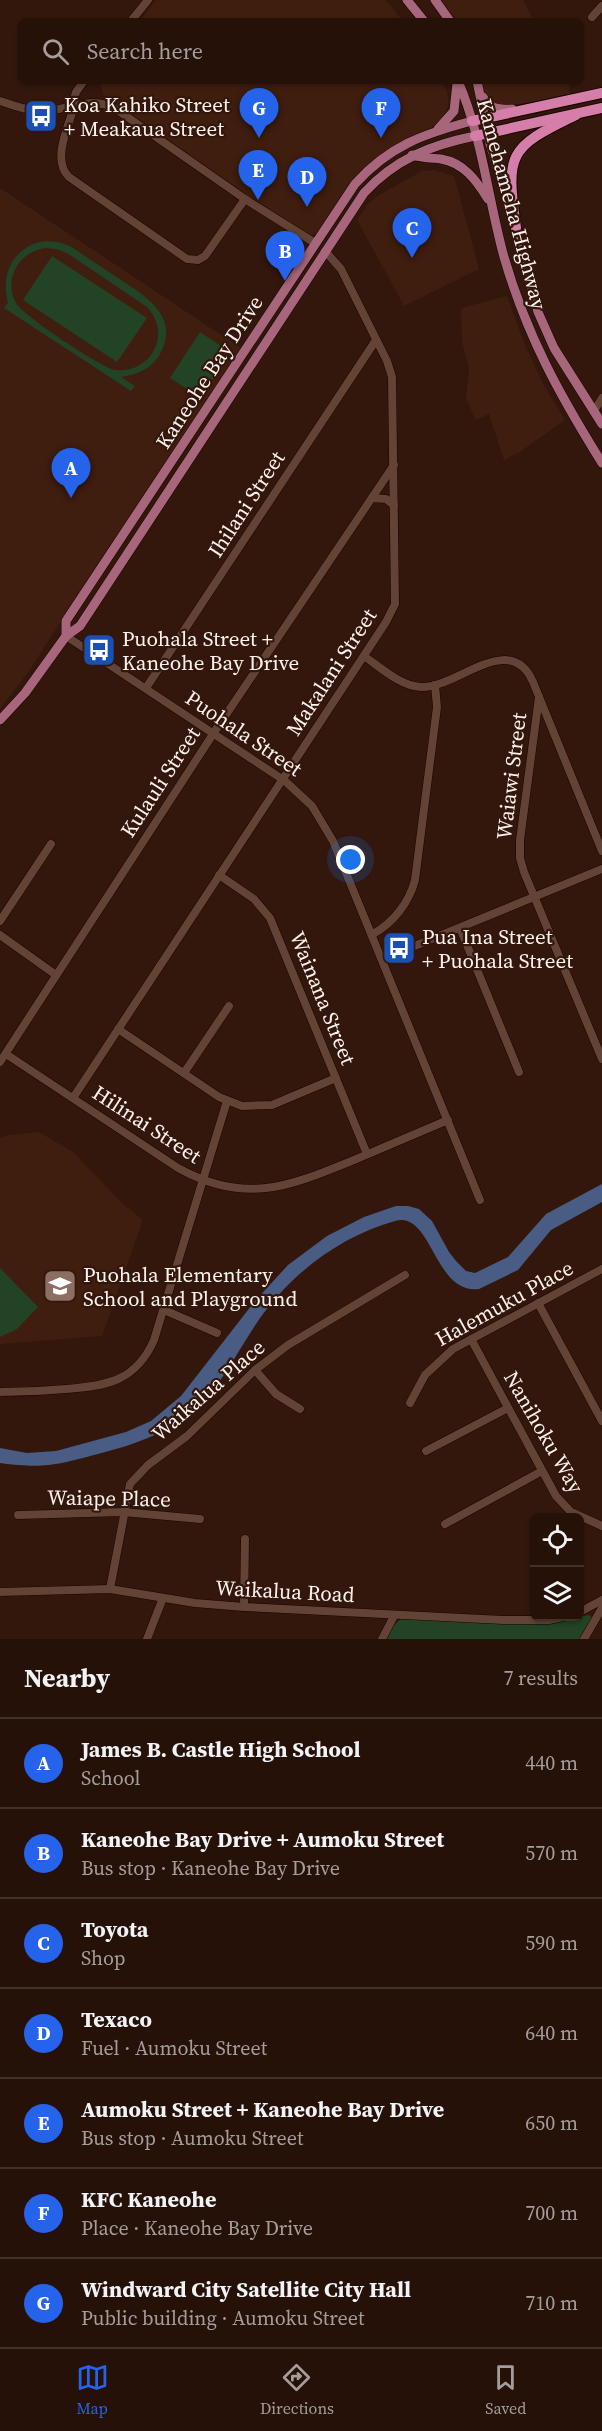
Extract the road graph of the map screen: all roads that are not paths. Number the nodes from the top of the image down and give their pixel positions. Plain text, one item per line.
1 (148, 0) edge
2 (407, 0) edge
3 (435, 0) edge
4 (602, 6) edge
5 (592, 17) dead end
6 (133, 18) edge
7 (422, 18) edge
8 (448, 18) edge
9 (82, 84) edge
10 (457, 84) edge
11 (458, 84) edge
12 (478, 84) edge
13 (602, 93) edge
14 (0, 101) edge
15 (74, 104) junction
16 (529, 108) junction
17 (602, 108) edge
18 (576, 115) junction
19 (485, 119) junction
20 (472, 121) junction
21 (436, 130) junction
22 (487, 133) junction
23 (475, 136) junction
24 (412, 155) junction
25 (245, 199) junction
26 (492, 204) junction
27 (516, 228) junction
28 (315, 243) junction
29 (522, 249) junction
30 (326, 251) junction
31 (504, 254) junction
32 (376, 340) junction
33 (602, 398) edge
34 (594, 411) junction
35 (577, 423) junction
36 (602, 424) edge
37 (602, 463) edge
38 (394, 465) junction
39 (372, 498) junction
40 (394, 505) junction
41 (114, 550) junction
42 (125, 557) junction
43 (66, 636) junction
44 (364, 656) junction
45 (435, 685) junction
46 (146, 688) junction
47 (539, 697) junction
48 (0, 720) edge
49 (214, 733) junction
50 (282, 779) junction
51 (51, 844) dead end
52 (602, 851) edge
53 (602, 869) edge
54 (219, 875) junction
55 (535, 897) junction
56 (0, 921) edge
57 (460, 928) junction
58 (373, 934) junction
59 (0, 935) edge
60 (383, 959) junction
61 (56, 975) junction
62 (229, 1006) dead end
63 (118, 1029) junction
64 (6, 1054) junction
65 (602, 1059) edge
66 (0, 1062) edge
67 (519, 1072) dead end
68 (184, 1073) junction
69 (336, 1078) junction
70 (73, 1098) junction
71 (226, 1101) junction
72 (448, 1120) junction
73 (368, 1154) junction
74 (202, 1180) junction
75 (480, 1200) dead end
76 (602, 1269) edge
77 (405, 1275) dead end
78 (538, 1303) junction
79 (164, 1310) junction
80 (217, 1333) dead end
81 (471, 1339) junction
82 (255, 1370) junction
83 (0, 1392) edge
84 (410, 1403) dead end
85 (508, 1408) junction
86 (300, 1409) dead end
87 (602, 1421) edge
88 (426, 1451) dead end
89 (542, 1472) junction
90 (123, 1512) junction
91 (18, 1515) dead end
92 (200, 1520) dead end
93 (445, 1524) dead end
94 (602, 1526) edge
95 (245, 1539) dead end
96 (110, 1588) junction
97 (0, 1592) edge
98 (163, 1598) junction
99 (602, 1604) edge
100 (244, 1606) junction
101 (584, 1610) edge
102 (394, 1616) junction
103 (530, 1621) edge
104 (147, 1639) edge
105 (382, 1639) edge
106 (584, 1639) edge

1 - 6 street
2 - 7 main road
3 - 8 main road
4 - 5 street
9 - 15 street
10 - 21 main road
11 - 20 main road, Kamehameha Highway
12 - 16 main road
12 - 19 main road, Kamehameha Highway
13 - 16 highway
14 - 15 street
15 - 25 street
15 - 25 street
16 - 19 highway
17 - 18 highway
18 - 22 highway
18 - 27 highway
19 - 20 highway
19 - 22 main road, Kamehameha Highway
20 - 21 main road, Kaneohe Bay Drive
20 - 23 main road, Kamehameha Highway
21 - 28 main road, Kaneohe Bay Drive
22 - 23 highway
22 - 27 main road, Kamehameha Highway
23 - 24 main road, Kaneohe Bay Drive
23 - 26 main road, Kamehameha Highway
24 - 26 main road
24 - 30 main road, Kaneohe Bay Drive
25 - 28 street
26 - 31 main road, Kamehameha Highway
27 - 29 main road, Kamehameha Highway
28 - 30 main road
28 - 41 main road, Kaneohe Bay Drive
29 - 31 main road
29 - 34 main road, Kamehameha Highway
30 - 32 street, Makalani Street
30 - 42 main road, Kaneohe Bay Drive
31 - 35 main road, Kamehameha Highway
32 - 38 street, Makalani Street
32 - 46 street, Ihilani Street
33 - 34 street
34 - 35 main road
34 - 36 main road, Kamehameha Highway
35 - 37 main road, Kamehameha Highway
38 - 39 street, Kulauli Street
38 - 40 street, Makalani Street
39 - 40 street
39 - 49 street, Kulauli Street
40 - 44 street, Makalani Street
41 - 42 main road
41 - 43 main road, Kaneohe Bay Drive
42 - 43 main road, Kaneohe Bay Drive
43 - 46 street, Puohala Street
43 - 48 main road, Kaneohe Bay Drive
44 - 45 street
44 - 50 street, Makalani Street
45 - 47 street
45 - 58 street
46 - 49 street, Puohala Street
47 - 52 street
47 - 55 street, Waiawi Street
49 - 50 street, Puohala Street
49 - 61 street, Kulauli Street
50 - 54 street, Makalani Street
50 - 58 street, Puohala Street
51 - 56 street
53 - 55 street
54 - 63 street, Makalani Street
54 - 69 street, Wainana Street
55 - 57 street
55 - 65 street, Waiawi Street
57 - 60 street
57 - 67 street
58 - 60 street, Puohala Street
59 - 61 street
60 - 72 street, Puohala Street
61 - 64 street, Kulauli Street
62 - 68 street
63 - 68 street
63 - 70 street, Makalani Street
64 - 66 street, Kulauli Street
64 - 70 street, Hilinai Street
68 - 71 street
69 - 71 street
69 - 73 street, Wainana Street
70 - 74 street, Hilinai Street
71 - 74 street
72 - 73 street, Hilinai Street
72 - 75 street, Puohala Street
73 - 74 street, Hilinai Street
74 - 79 street
76 - 78 street, Halemuku Place
77 - 82 street, Waikalua Place
78 - 81 street, Halemuku Place
78 - 87 street
79 - 80 street
79 - 83 street
81 - 84 street, Halemuku Place
81 - 85 street, Nanihoku Way
82 - 86 street
82 - 90 street, Waikalua Place
85 - 88 street
85 - 89 street, Nanihoku Way
89 - 93 street
89 - 94 street, Nanihoku Way
90 - 91 street, Waiape Place
90 - 92 street, Waiape Place
90 - 96 street, Waikalua Place
95 - 100 street
96 - 97 street, Waikalua Road
96 - 98 street, Waikalua Road
98 - 100 street, Waikalua Road
98 - 104 street
99 - 101 street
99 - 106 street
100 - 102 street, Waikalua Road
102 - 103 street, Waikalua Road
102 - 105 street

